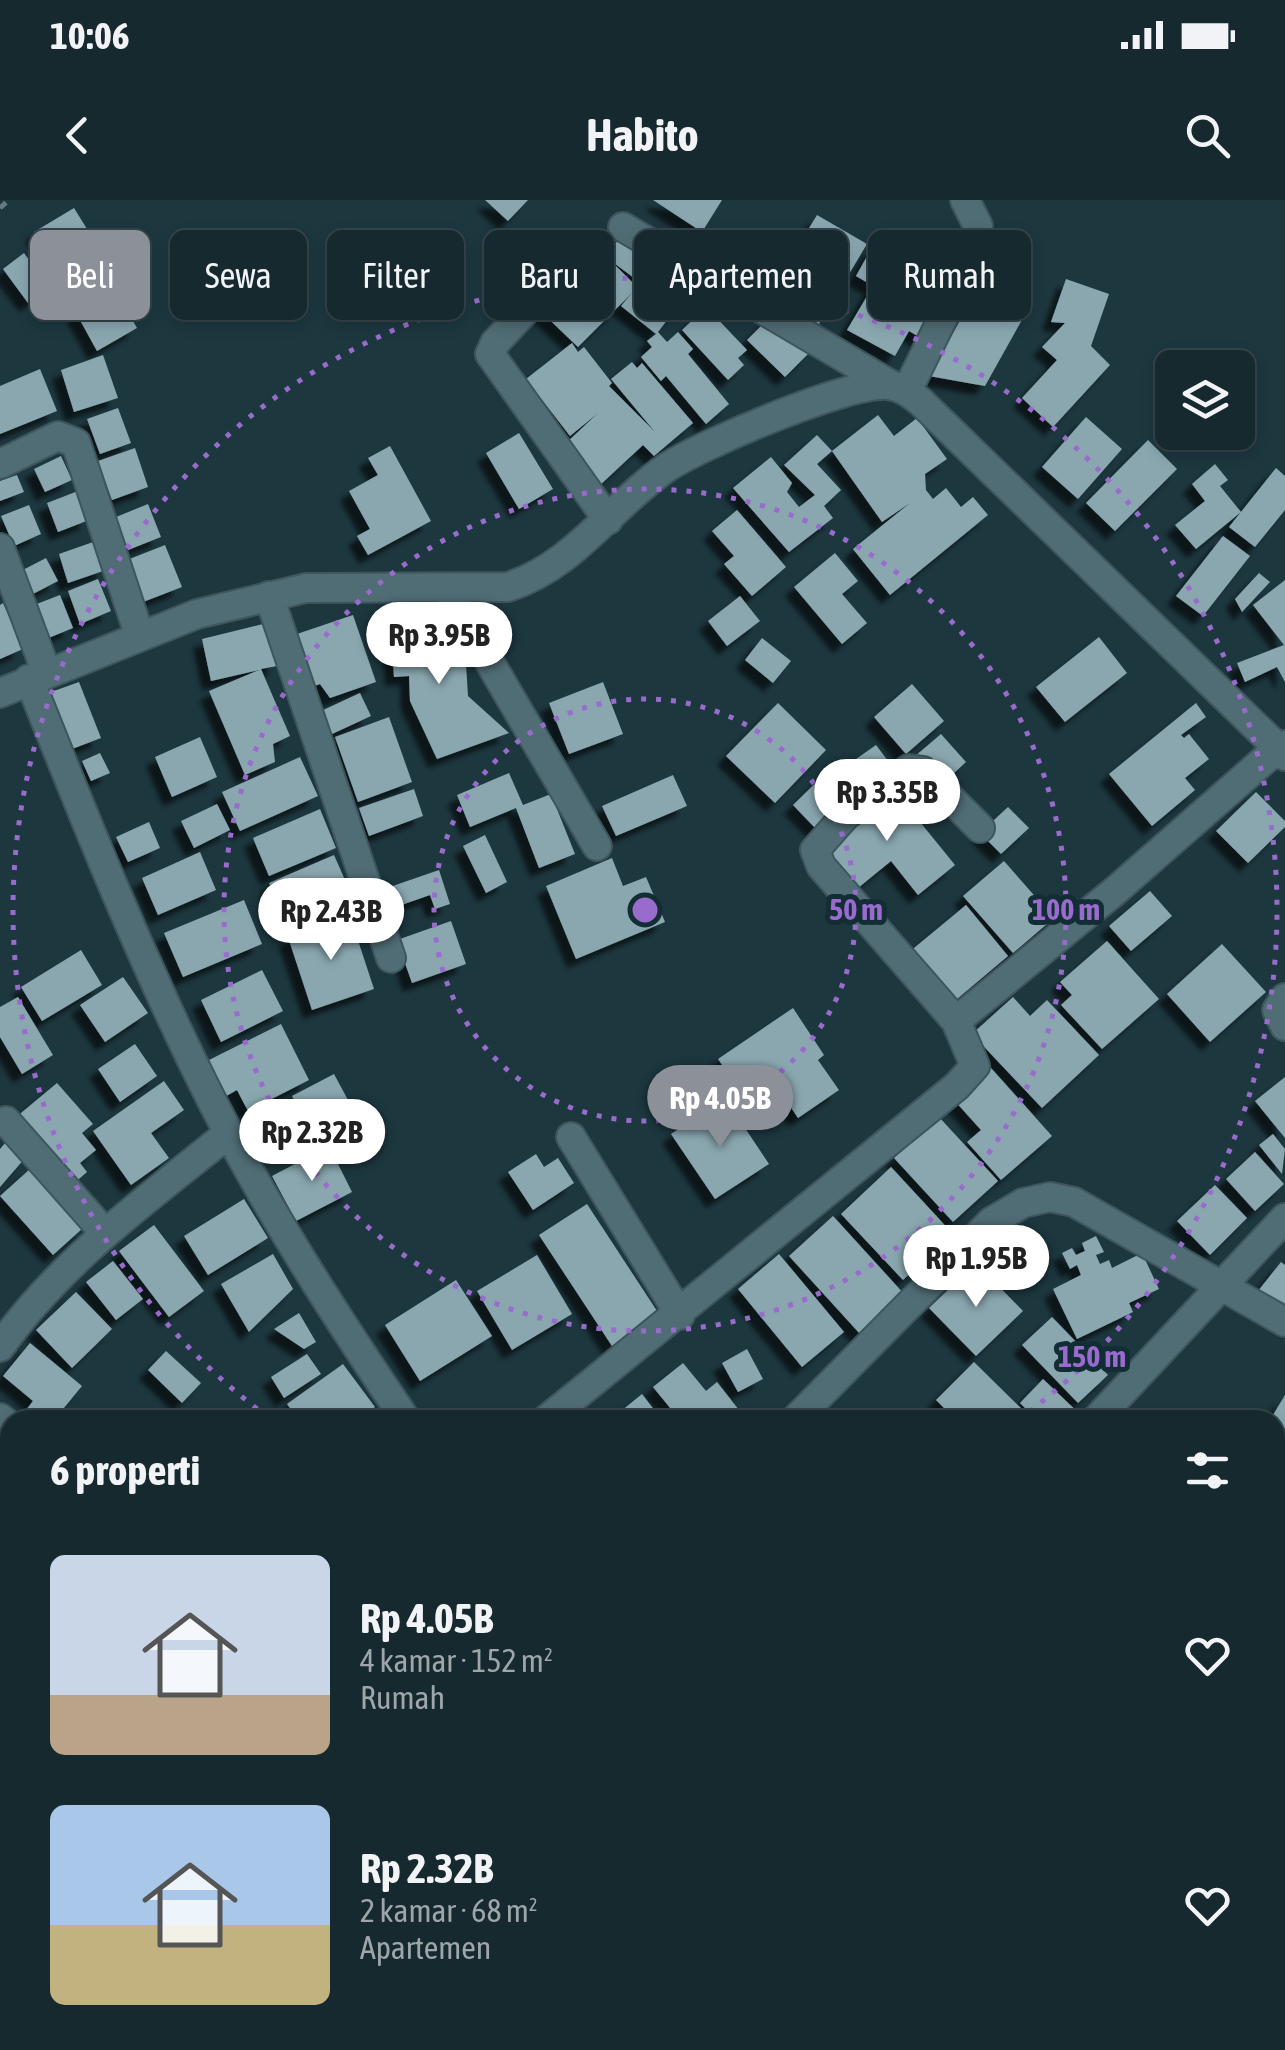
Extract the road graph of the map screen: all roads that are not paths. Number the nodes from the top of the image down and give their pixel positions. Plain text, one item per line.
1 (965, 200) edge
2 (623, 227) dead end
3 (516, 320) edge
4 (899, 388) junction
5 (0, 464) edge
6 (608, 520) junction
7 (0, 548) edge
8 (447, 589) junction
9 (269, 596) junction
10 (139, 634) junction
11 (38, 675) junction
12 (0, 693) edge
13 (1283, 750) edge
14 (980, 828) dead end
15 (596, 846) dead end
16 (391, 958) dead end
17 (1285, 998) edge
18 (956, 1021) junction
19 (1285, 1026) edge
20 (6, 1121) dead end
21 (229, 1134) junction
22 (571, 1137) dead end
23 (1285, 1218) edge
24 (105, 1233) junction
25 (1221, 1286) junction
26 (680, 1316) junction
27 (1285, 1322) edge
28 (0, 1348) edge
29 (399, 1410) edge
30 (559, 1410) edge
31 (806, 1410) edge
32 (1105, 1410) edge

1 - 4 street
2 - 4 street
3 - 6 street
4 - 6 street
4 - 13 street
5 - 10 street
6 - 8 street
7 - 11 street
8 - 9 street
8 - 15 street
9 - 10 street
9 - 16 street
10 - 11 street
11 - 12 street
11 - 21 street
13 - 18 street
14 - 18 street
17 - 19 street
18 - 26 street
20 - 24 street
21 - 24 street
21 - 29 street
22 - 26 street
23 - 25 street
24 - 28 street
25 - 27 street
25 - 31 street
25 - 32 street
26 - 30 street

